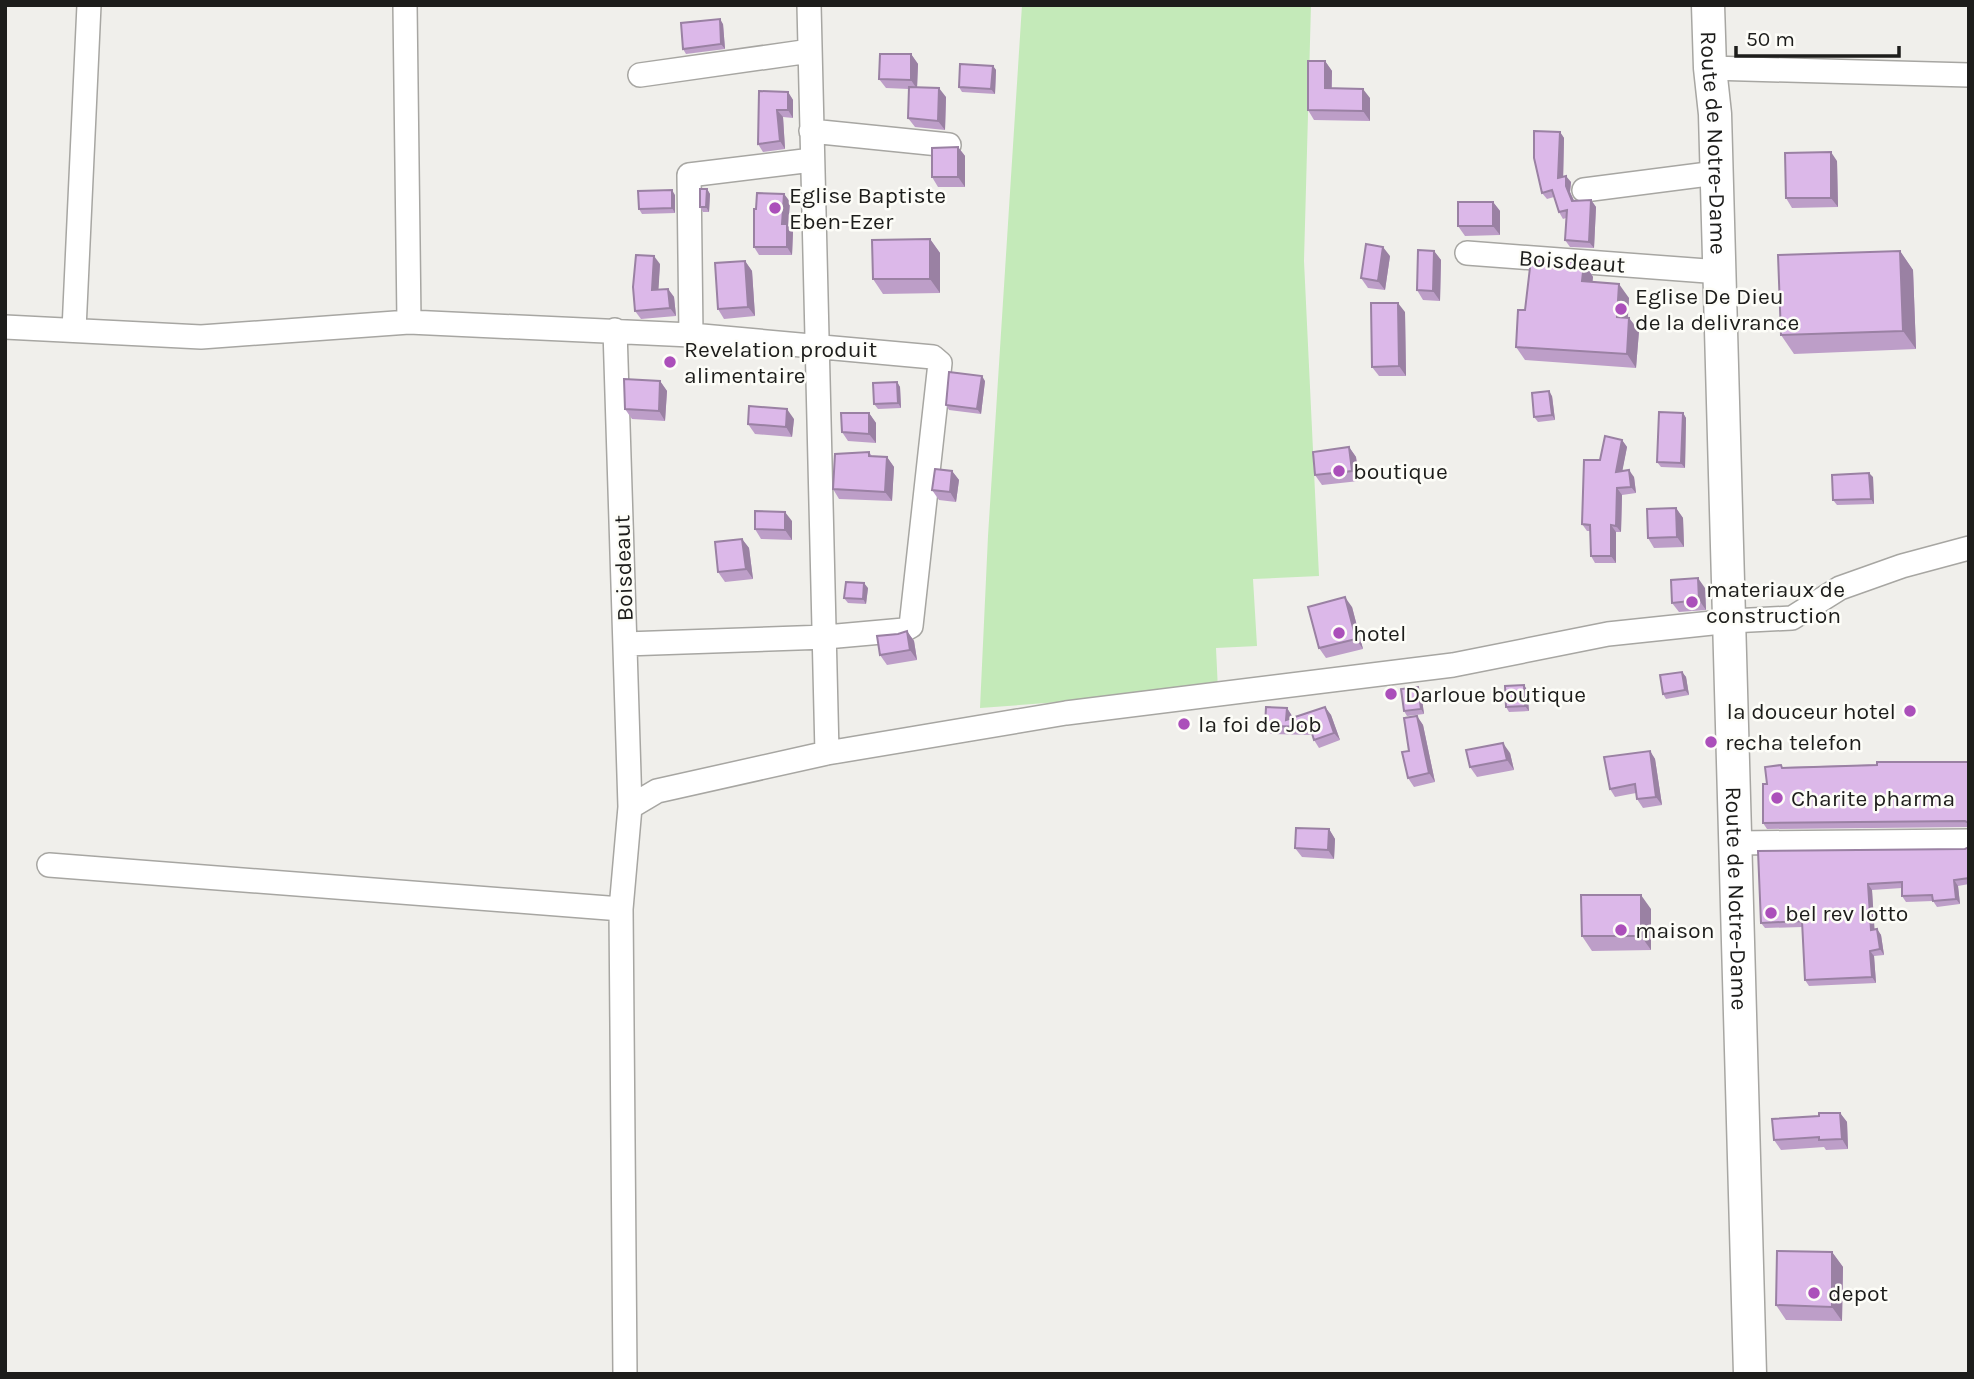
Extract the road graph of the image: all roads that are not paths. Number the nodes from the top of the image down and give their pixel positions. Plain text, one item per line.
1 (89, 5) edge
2 (405, 5) edge
3 (809, 5) edge
4 (1709, 5) edge
5 (810, 51) junction
6 (1710, 68) junction
7 (640, 75) dead end
8 (1969, 75) edge
9 (811, 131) junction
10 (949, 145) edge
11 (812, 160) junction
12 (1716, 173) junction
13 (1584, 190) dead end
14 (1467, 253) dead end
15 (1720, 272) junction
16 (409, 322) junction
17 (5, 327) edge
18 (74, 330) junction
19 (615, 330) junction
20 (691, 335) junction
21 (818, 347) junction
22 (1969, 548) edge
23 (1714, 623) junction
24 (825, 637) junction
25 (625, 644) junction
26 (827, 753) junction
27 (630, 807) junction
28 (1969, 841) edge
29 (1735, 843) junction
30 (49, 865) dead end
31 (621, 909) junction
32 (625, 1374) edge
33 (1750, 1374) edge

1 - 18 street
2 - 16 street
3 - 5 street
4 - 6 street, Route de Notre-Dame
5 - 7 street
5 - 9 street
6 - 8 street
6 - 12 street, Route de Notre-Dame
9 - 10 street
9 - 11 street
11 - 20 street
11 - 21 street
12 - 13 street
12 - 15 street, Route de Notre-Dame
14 - 15 street, Boisdeaut
15 - 23 street, Route de Notre-Dame
16 - 18 street
16 - 19 street
17 - 18 street
19 - 20 street
19 - 25 street, Boisdeaut
20 - 21 street
21 - 24 street
21 - 24 street
22 - 23 street
23 - 26 street
23 - 29 street, Route de Notre-Dame
24 - 25 street
24 - 26 street
25 - 27 street, Boisdeaut
26 - 27 street
27 - 31 street, Boisdeaut
28 - 29 street
29 - 33 street, Route de Notre-Dame
30 - 31 street
31 - 32 street, Boisdeaut

